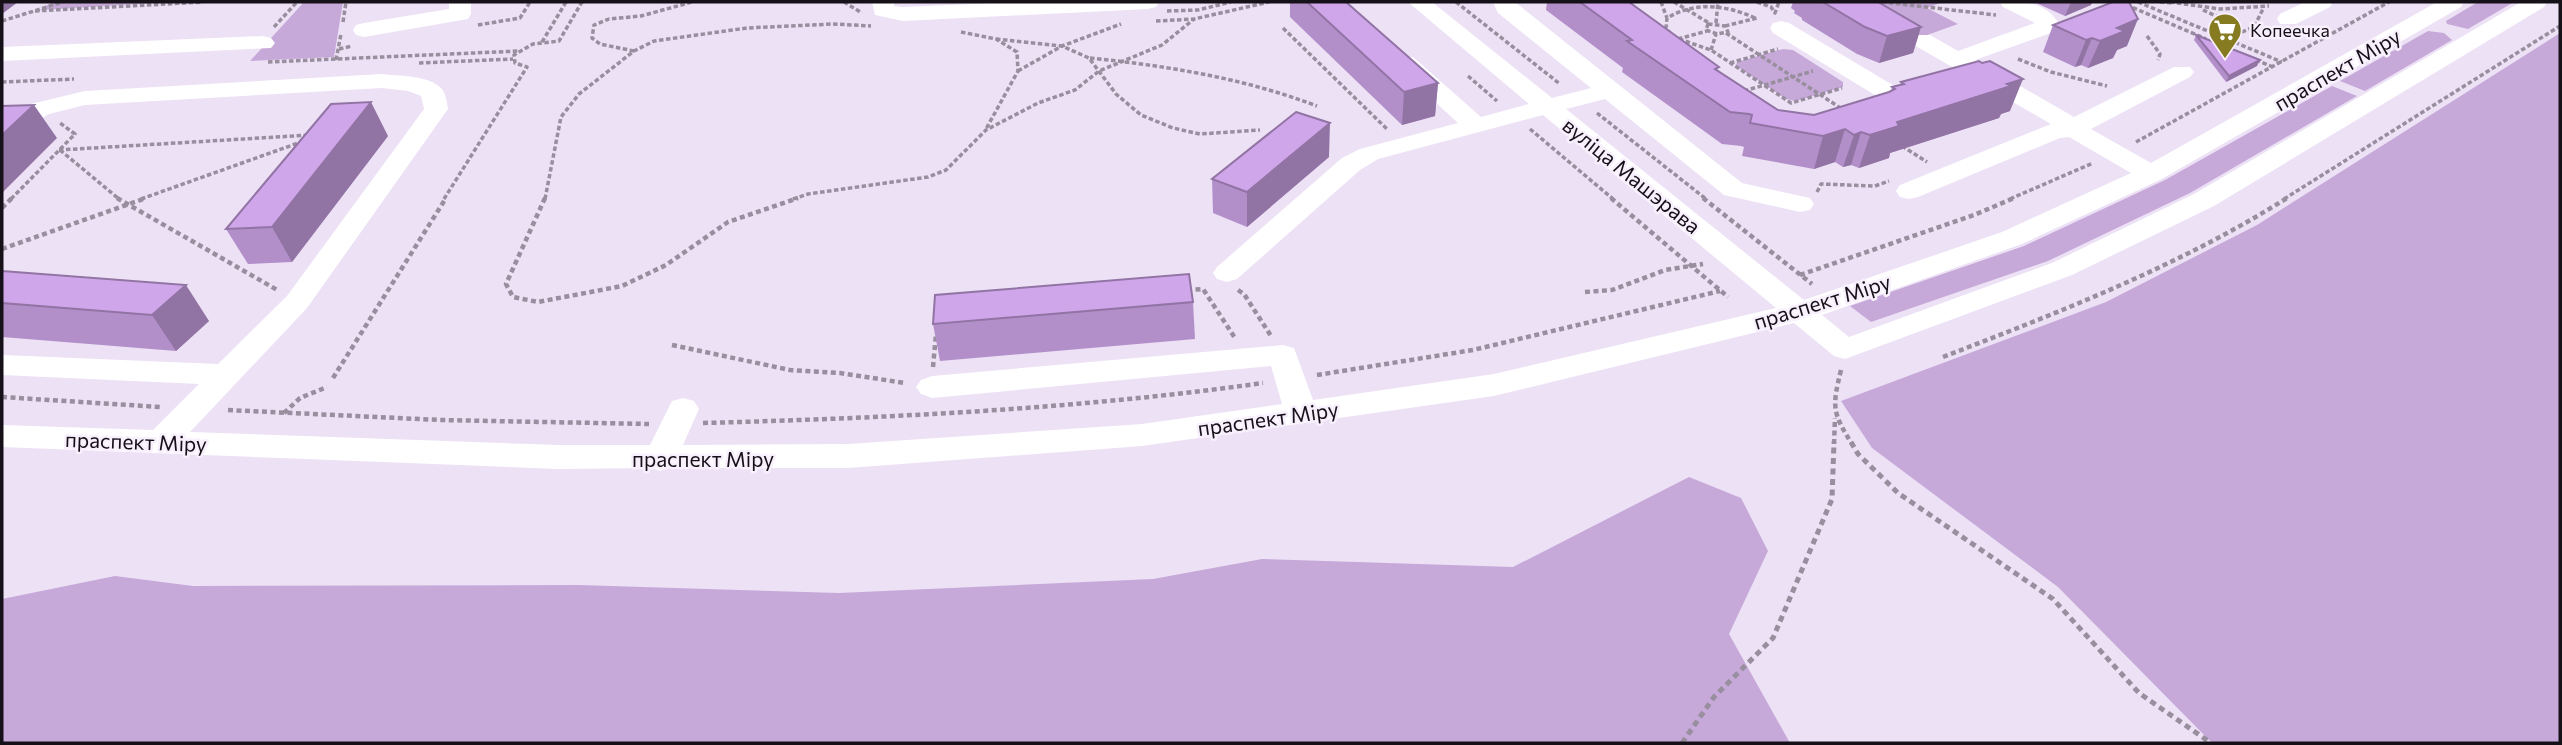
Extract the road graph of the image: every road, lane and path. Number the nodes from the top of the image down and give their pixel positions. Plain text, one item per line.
1 (51, 2) edge
2 (63, 2) edge
3 (203, 2) edge
4 (297, 2) edge
5 (345, 2) edge
6 (460, 2) edge
7 (530, 2) edge
8 (566, 2) edge
9 (582, 2) edge
10 (692, 2) edge
11 (883, 2) edge
12 (1269, 2) edge
13 (1419, 2) edge
14 (1456, 2) edge
15 (1504, 2) edge
16 (1661, 2) edge
17 (1674, 2) edge
18 (1758, 2) edge
19 (1882, 2) edge
20 (2011, 2) edge
21 (2120, 2) edge
22 (2137, 2) edge
23 (2160, 2) edge
24 (2170, 2) edge
25 (2322, 2) edge
26 (2453, 2) edge
27 (2536, 2) edge
28 (1717, 4) edge
29 (2177, 4) junction
30 (43, 8) junction
31 (1685, 8) junction
32 (2199, 8) junction
33 (2266, 8) junction
34 (2283, 10) edge
35 (34, 11) junction
36 (1147, 12) edge
37 (2040, 15) junction
38 (2172, 16) junction
39 (520, 18) dead end
40 (1667, 18) junction
41 (1755, 18) dead end
42 (1194, 19) junction
43 (1778, 20) joint
44 (2163, 20) junction
45 (2421, 20) junction
46 (2, 21) edge
47 (1121, 23) junction
48 (1133, 23) dead end
49 (1716, 23) junction
50 (1710, 24) junction
51 (1096, 25) dead end
52 (873, 26) dead end
53 (2560, 26) edge
54 (1283, 28) dead end
55 (1666, 28) junction
56 (364, 30) dead end
57 (980, 30) dead end
58 (1707, 31) junction
59 (2241, 32) junction
60 (1726, 33) junction
61 (1716, 34) junction
62 (267, 36) joint
63 (2147, 36) dead end
64 (1661, 37) edge
65 (996, 39) junction
66 (1679, 39) junction
67 (2226, 39) junction
68 (2474, 39) junction
69 (1922, 40) edge
70 (542, 42) junction
71 (1668, 42) edge
72 (2216, 43) junction
73 (1062, 46) junction
74 (1389, 47) edge
75 (2228, 48) edge
76 (1711, 50) junction
77 (635, 51) junction
78 (2, 54) edge
79 (2009, 55) dead end
80 (2249, 57) edge
81 (1089, 58) junction
82 (1956, 60) junction
83 (1121, 61) junction
84 (2282, 62) dead end
85 (2149, 64) dead end
86 (2273, 67) dead end
87 (1823, 69) dead end
88 (1018, 71) junction
89 (1099, 71) junction
90 (1979, 72) junction
91 (2182, 72) dead end
92 (1468, 76) dead end
93 (1793, 77) junction
94 (2118, 80) dead end
95 (1764, 85) junction
96 (316, 86) junction
97 (1851, 86) dead end
98 (1610, 90) junction
99 (1920, 91) junction
100 (1741, 92) edge
101 (1820, 95) junction
102 (1578, 98) junction
103 (1317, 106) dead end
104 (1547, 106) junction
105 (40, 109) junction
106 (1849, 113) joint
107 (1514, 115) junction
108 (1477, 125) junction
109 (2075, 129) junction
110 (2, 130) edge
111 (986, 130) junction
112 (1260, 130) dead end
113 (1895, 142) edge
114 (1404, 145) junction
115 (59, 150) junction
116 (1931, 164) dead end
117 (2151, 174) junction
118 (1909, 191) dead end
119 (1800, 204) dead end
120 (126, 205) junction
121 (2, 208) edge
122 (2, 248) edge
123 (1735, 259) junction
124 (1690, 266) junction
125 (1227, 273) joint
126 (1800, 275) dead end
127 (1176, 291) edge
128 (1720, 291) junction
129 (1585, 292) dead end
130 (1728, 297) dead end
131 (298, 302) junction
132 (1800, 312) junction
133 (936, 325) edge
134 (672, 345) dead end
135 (1845, 349) junction
136 (1943, 357) dead end
137 (2, 365) edge
138 (1287, 367) junction
139 (1252, 372) junction
140 (226, 376) junction
141 (333, 377) dead end
142 (327, 387) dead end
143 (932, 387) junction
144 (2, 397) edge
145 (193, 409) junction
146 (283, 413) junction
147 (1301, 413) junction
148 (679, 417) junction
149 (1835, 417) junction
150 (2, 436) edge
151 (162, 441) junction
152 (660, 459) junction
153 (1682, 743) edge
154 (2211, 743) edge

1 - 30 path
2 - 30 path
3 - 35 path
4 - 62 path
5 - 96 path
6 - 56 street
7 - 39 path
8 - 70 path
9 - 70 path
10 - 77 path
11 - 36 street
12 - 42 path
13 - 104 street, вуліца Машэрава
14 - 102 path
15 - 98 street
16 - 40 path
17 - 31 path
18 - 43 path
19 - 37 path
20 - 37 street
21 - 44 path
22 - 38 path
23 - 29 path
24 - 29 path
25 - 34 street
26 - 45 street, праспект Міру
27 - 68 street, праспект Міру
28 - 31 path
28 - 41 path
28 - 49 path
29 - 32 path
30 - 35 path
31 - 40 path
31 - 50 path
32 - 33 path
32 - 59 path
33 - 34 path
33 - 59 path
35 - 46 path
36 - 42 path
37 - 82 street
38 - 44 path
38 - 67 path
40 - 55 path
42 - 83 path
43 - 99 street
44 - 72 path
45 - 68 street
45 - 117 street, праспект Міру
47 - 48 path
47 - 51 path
47 - 73 path
49 - 50 path
49 - 60 path
50 - 58 path
52 - 77 path
53 - 136 path
54 - 114 path
55 - 64 path
55 - 66 path
57 - 65 path
58 - 61 path
58 - 66 path
59 - 67 path
60 - 61 path
60 - 93 path
61 - 76 path
62 - 78 street
63 - 85 path
65 - 73 path
65 - 88 path
66 - 71 path
66 - 76 path
67 - 72 path
67 - 84 path
68 - 135 street, праспект Міру
69 - 82 street
70 - 141 path
72 - 75 path
73 - 81 path
73 - 88 path
74 - 108 street
76 - 95 path
77 - 111 path
79 - 94 path
80 - 86 path
81 - 83 path
81 - 89 path
82 - 90 street
83 - 89 path
83 - 103 path
87 - 93 path
88 - 111 path
89 - 111 path
89 - 112 path
90 - 99 street
90 - 109 street
91 - 109 street
92 - 107 path
93 - 95 path
93 - 101 path
95 - 100 path
95 - 101 path
96 - 105 street
96 - 131 street
97 - 101 path
98 - 102 street
98 - 119 street
99 - 106 street
101 - 106 path
102 - 104 street
102 - 126 path
104 - 107 street
104 - 123 street, вуліца Машэрава
105 - 110 street
105 - 115 path
107 - 108 street
107 - 124 path
108 - 114 street
109 - 117 street
109 - 118 street
113 - 116 path
114 - 125 street
115 - 120 path
115 - 120 path
115 - 121 path
117 - 132 street, праспект Міру
120 - 122 path
120 - 131 path
123 - 124 path
123 - 132 street, вуліца Машэрава
124 - 128 path
124 - 129 path
125 - 138 path
127 - 139 path
128 - 130 path
128 - 138 path
131 - 140 street
132 - 135 street, вуліца Машэрава
132 - 147 street, праспект Міру
133 - 143 path
134 - 143 path
135 - 149 path
137 - 140 street
138 - 139 street
138 - 139 path
138 - 147 street
139 - 143 street
139 - 148 path
140 - 145 street
142 - 146 path
144 - 145 path
145 - 146 path
145 - 151 street
146 - 148 path
147 - 152 street, праспект Міру
148 - 152 street
149 - 153 path
149 - 154 path
150 - 151 street, праспект Міру
151 - 152 street, праспект Міру

